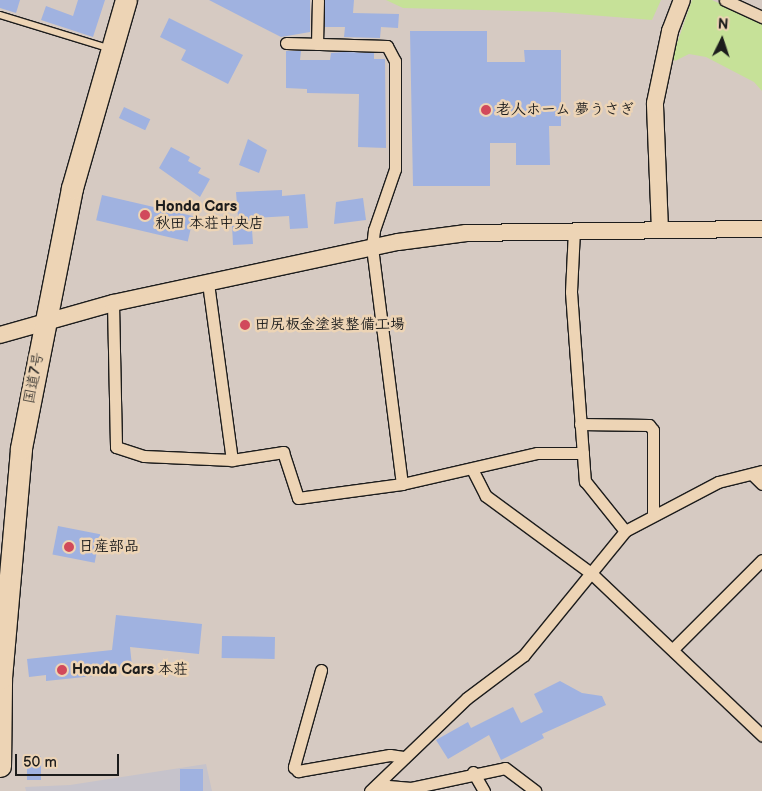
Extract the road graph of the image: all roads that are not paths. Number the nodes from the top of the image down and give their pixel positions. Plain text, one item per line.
1 (126, 0) edge
2 (318, 0) edge
3 (682, 0) edge
4 (725, 0) edge
5 (0, 14) edge
6 (762, 17) edge
7 (286, 43) dead end
8 (317, 44) junction
9 (112, 49) junction
10 (762, 229) edge
11 (574, 230) junction
12 (660, 230) junction
13 (372, 247) junction
14 (208, 283) junction
15 (112, 303) junction
16 (45, 320) junction
17 (0, 335) edge
18 (580, 424) junction
19 (583, 453) junction
20 (232, 460) junction
21 (472, 470) junction
22 (757, 473) edge
23 (402, 484) junction
24 (762, 484) edge
25 (653, 513) junction
26 (625, 531) junction
27 (762, 560) edge
28 (591, 573) junction
29 (672, 649) junction
30 (321, 670) dead end
31 (762, 735) edge
32 (405, 757) junction
33 (0, 766) edge
34 (472, 772) junction
35 (374, 788) edge
36 (484, 791) edge
37 (535, 791) edge

1 - 9 highway, 国道7号
2 - 8 street
3 - 12 street
4 - 6 street
5 - 9 lane
7 - 8 street
8 - 13 street
9 - 16 highway, 国道7号
10 - 12 street
11 - 12 street
11 - 13 street
11 - 18 street
13 - 14 street
13 - 23 street
14 - 15 street
14 - 20 street
15 - 16 street
15 - 20 street
16 - 17 street
16 - 33 highway, 国道7号
18 - 19 street
18 - 25 street
19 - 21 street
19 - 26 street
20 - 23 street
21 - 23 street
21 - 28 street
22 - 24 street
22 - 25 street
25 - 26 street
26 - 28 street
27 - 29 street
28 - 29 street
28 - 32 street
29 - 31 street
30 - 32 street
32 - 35 street
34 - 35 street
34 - 36 street
34 - 37 street

